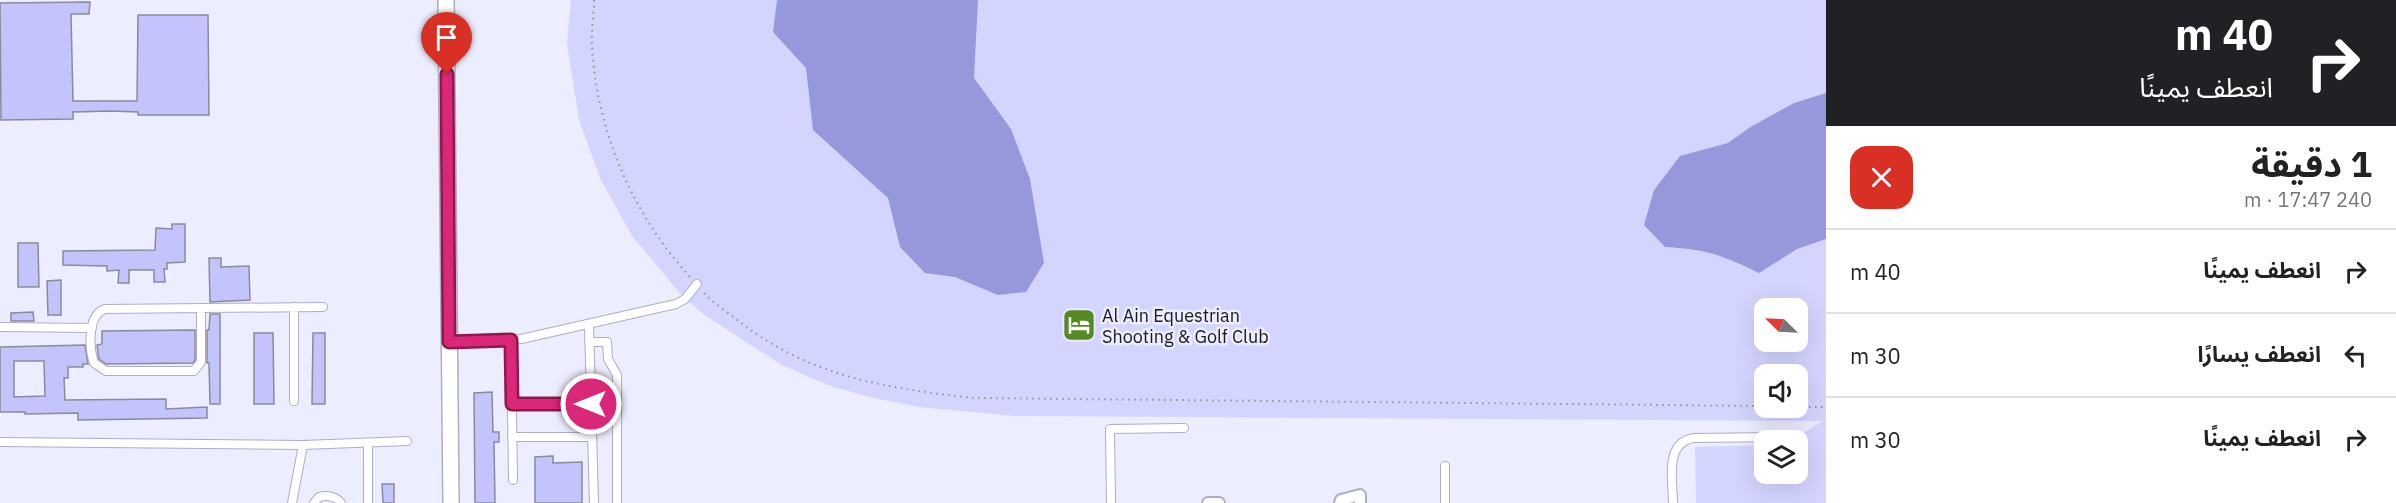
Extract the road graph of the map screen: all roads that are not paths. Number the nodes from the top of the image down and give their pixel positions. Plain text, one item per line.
1 (446, 0) edge
2 (697, 284) road end
3 (294, 307) junction
4 (323, 307) dead end
5 (201, 308) junction
6 (589, 325) junction
7 (0, 327) edge
8 (92, 328) junction
9 (511, 340) junction
10 (449, 342) junction
11 (590, 342) junction
12 (294, 400) dead end
13 (512, 404) junction
14 (591, 404) junction
15 (1184, 428) dead end
16 (512, 437) junction
17 (592, 437) junction
18 (1754, 437) edge
19 (407, 441) dead end
20 (0, 442) edge
21 (368, 444) junction
22 (303, 445) junction
23 (1445, 466) dead end
24 (513, 480) dead end
25 (292, 503) edge
26 (314, 503) edge
27 (341, 503) edge
28 (368, 503) edge
29 (451, 503) edge
30 (594, 503) edge
31 (617, 503) edge
32 (1111, 503) edge
33 (1340, 503) edge
34 (1360, 503) edge
35 (1445, 503) edge
36 (1673, 503) edge

1 - 10 street
2 - 6 lane
3 - 4 lane
3 - 5 lane
3 - 12 lane
5 - 8 lane
5 - 8 lane
6 - 9 lane
6 - 11 lane
7 - 8 lane
9 - 10 lane
9 - 13 lane
10 - 29 street
11 - 14 lane
11 - 31 lane
13 - 14 lane
13 - 16 lane
14 - 17 lane
15 - 32 lane
16 - 17 lane
16 - 24 lane
17 - 30 lane
18 - 36 lane
19 - 21 lane
20 - 22 lane
21 - 22 lane
21 - 28 lane
22 - 25 lane
23 - 35 lane
26 - 27 lane
33 - 34 street

